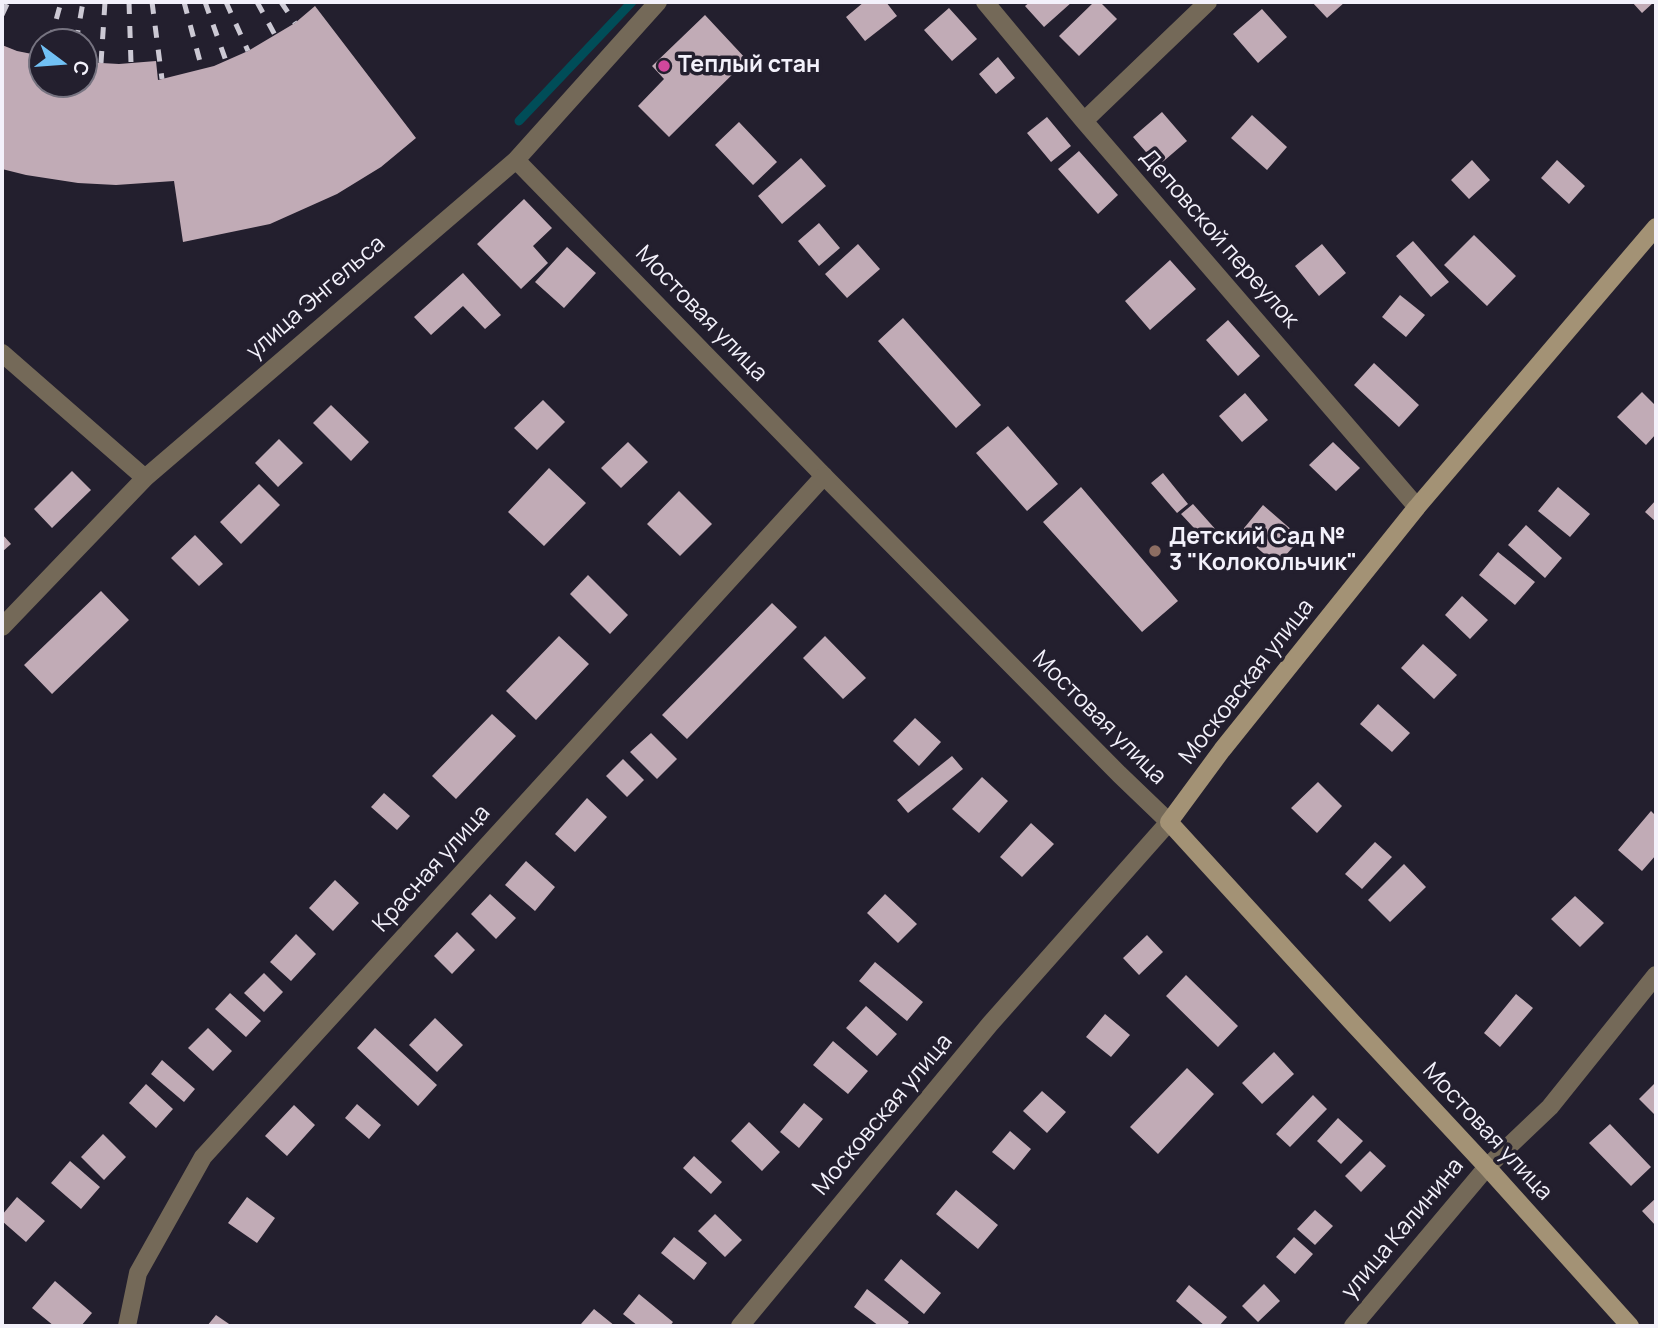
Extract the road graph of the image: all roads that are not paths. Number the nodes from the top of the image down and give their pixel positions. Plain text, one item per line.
1 (658, 2) edge
2 (985, 2) edge
3 (1208, 2) edge
4 (1084, 121) junction
5 (516, 160) junction
6 (1656, 227) edge
7 (2, 353) edge
8 (824, 476) junction
9 (145, 478) junction
10 (1418, 507) junction
11 (2, 627) edge
12 (1169, 822) junction
13 (1656, 975) edge
14 (1487, 1167) junction
15 (127, 1326) edge
16 (740, 1326) edge
17 (1353, 1326) edge
18 (1630, 1326) edge

1 - 5 street, улица Энгельса
2 - 4 street, Деповской переулок
3 - 4 street
4 - 10 street, Деповской переулок
5 - 8 street, Мостовая улица
5 - 9 street, улица Энгельса
6 - 10 main road, Московская улица
7 - 9 street
8 - 12 street, Мостовая улица
8 - 15 street, Красная улица
9 - 11 street, улица Энгельса
10 - 12 main road, Московская улица
12 - 14 main road, Мостовая улица
12 - 16 street, Московская улица
13 - 14 street, улица Калинина
14 - 17 street, улица Калинина
14 - 18 main road, Мостовая улица

